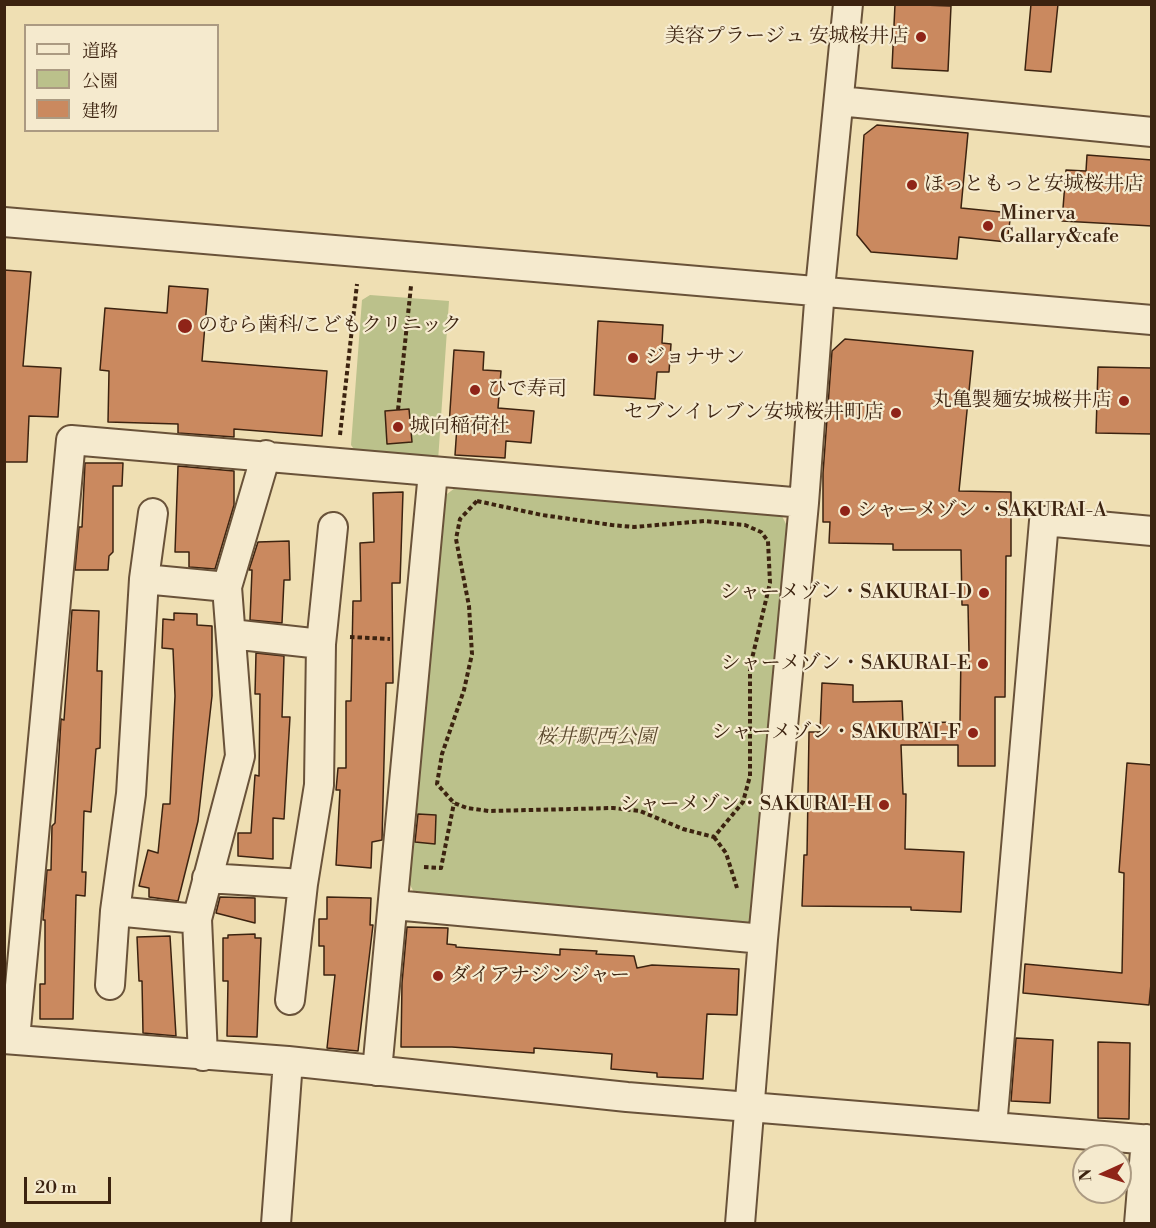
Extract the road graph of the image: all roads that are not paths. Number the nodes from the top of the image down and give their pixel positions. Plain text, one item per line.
1 (848, 4) edge
2 (839, 101) junction
3 (1152, 132) edge
4 (4, 222) edge
5 (820, 289) junction
6 (1152, 320) edge
7 (266, 455) junction
8 (433, 472) junction
9 (804, 503) junction
10 (153, 513) dead end
11 (333, 526) dead end
12 (1152, 531) edge
13 (144, 579) junction
14 (226, 587) junction
15 (231, 634) junction
16 (322, 640) junction
17 (207, 878) junction
18 (303, 884) junction
19 (394, 905) junction
20 (115, 911) junction
21 (197, 919) junction
22 (763, 939) junction
23 (110, 985) dead end
24 (290, 1000) dead end
25 (10, 1039) edge
26 (203, 1056) junction
27 (288, 1062) junction
28 (377, 1071) junction
29 (750, 1107) junction
30 (992, 1126) junction
31 (1149, 1140) edge
32 (276, 1224) edge
33 (740, 1224) edge
34 (1139, 1224) edge

1 - 2 street
2 - 3 street
2 - 5 street
4 - 5 street
5 - 6 street
5 - 9 street
7 - 8 street
7 - 14 street
7 - 25 street
8 - 9 street
8 - 19 street
9 - 22 street
10 - 13 street
11 - 16 street
12 - 30 street
13 - 14 street
13 - 20 street
14 - 15 street
15 - 16 street
15 - 17 street
16 - 18 street
17 - 18 street
17 - 21 street
18 - 24 street
19 - 22 street
19 - 28 street
20 - 21 street
20 - 23 street
21 - 26 street
22 - 29 street
25 - 26 street
26 - 27 street
27 - 28 street
27 - 32 street
28 - 29 street
29 - 30 street
29 - 33 street
30 - 31 street
31 - 34 street

